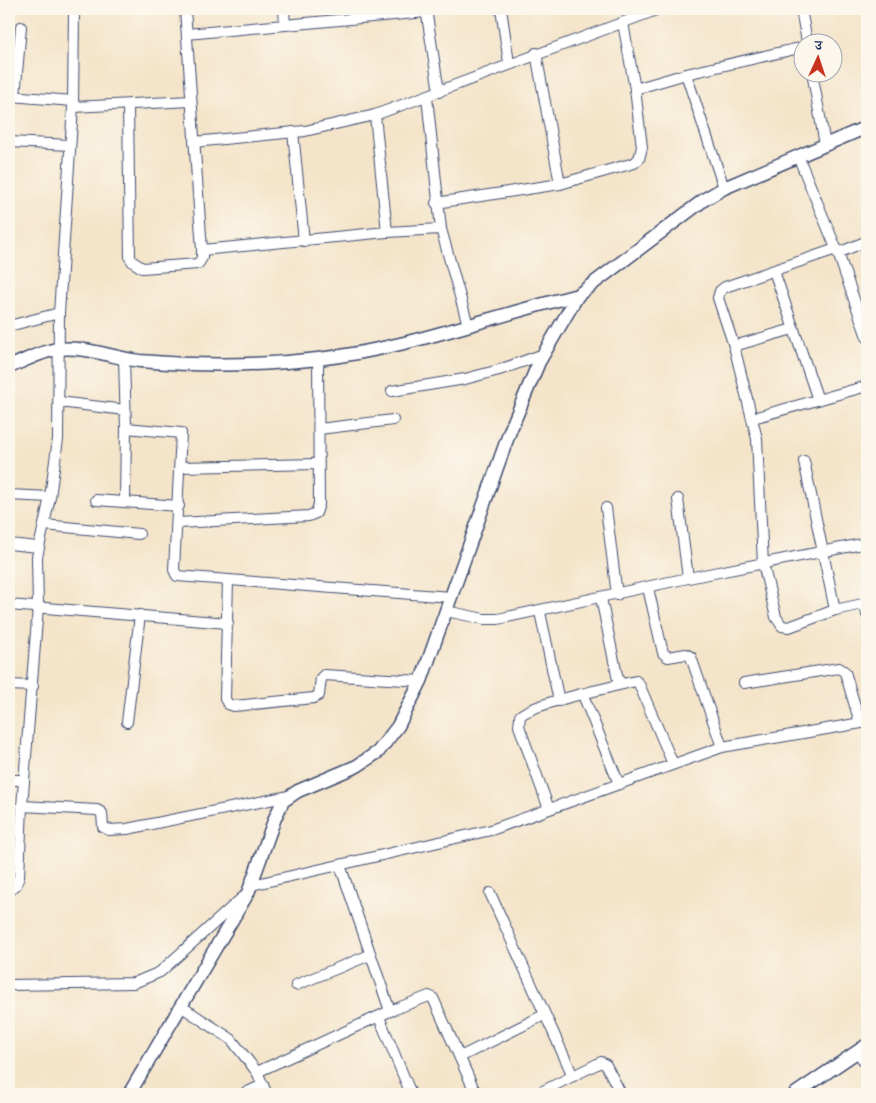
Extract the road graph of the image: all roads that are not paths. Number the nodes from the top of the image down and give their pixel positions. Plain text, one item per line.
1 (74, 9) edge
2 (185, 9) edge
3 (284, 9) edge
4 (501, 9) edge
5 (659, 9) edge
6 (801, 9) edge
7 (426, 11) edge
8 (623, 23) junction
9 (285, 25) junction
10 (21, 27) dead end
11 (805, 32) edge
12 (187, 34) junction
13 (794, 49) edge
14 (536, 54) junction
15 (509, 63) junction
16 (686, 74) junction
17 (814, 82) edge
18 (635, 89) junction
19 (439, 92) junction
20 (12, 96) edge
21 (427, 97) junction
22 (191, 101) junction
23 (73, 104) junction
24 (128, 105) junction
25 (375, 115) junction
26 (867, 127) edge
27 (292, 132) junction
28 (9, 142) edge
29 (194, 142) junction
30 (70, 144) junction
31 (825, 144) junction
32 (798, 156) junction
33 (560, 184) junction
34 (724, 188) junction
35 (436, 203) junction
36 (441, 229) junction
37 (387, 232) junction
38 (304, 241) junction
39 (867, 241) edge
40 (202, 250) junction
41 (837, 251) junction
42 (774, 271) junction
43 (578, 295) junction
44 (60, 313) junction
45 (468, 325) junction
46 (9, 326) edge
47 (793, 329) junction
48 (867, 337) edge
49 (734, 346) junction
50 (59, 349) junction
51 (544, 354) junction
52 (124, 358) junction
53 (318, 359) junction
54 (9, 367) edge
55 (867, 386) edge
56 (392, 391) dead end
57 (818, 400) junction
58 (59, 402) junction
59 (125, 410) junction
60 (753, 418) junction
61 (393, 420) dead end
62 (126, 428) junction
63 (319, 429) junction
64 (804, 461) dead end
65 (318, 464) junction
66 (180, 467) junction
67 (9, 495) edge
68 (50, 497) junction
69 (678, 499) dead end
70 (96, 500) dead end
71 (125, 502) junction
72 (179, 506) junction
73 (606, 508) dead end
74 (178, 523) junction
75 (44, 526) junction
76 (139, 534) dead end
77 (867, 543) edge
78 (9, 544) edge
79 (38, 547) junction
80 (823, 551) junction
81 (763, 564) junction
82 (688, 578) junction
83 (228, 580) junction
84 (648, 588) junction
85 (617, 595) junction
86 (451, 597) junction
87 (601, 598) junction
88 (866, 604) edge
89 (9, 605) edge
90 (38, 607) junction
91 (835, 610) junction
92 (446, 611) junction
93 (540, 612) junction
94 (140, 615) junction
95 (867, 615) edge
96 (228, 623) junction
97 (421, 681) junction
98 (744, 683) dead end
99 (623, 684) junction
100 (9, 685) edge
101 (33, 686) junction
102 (583, 695) junction
103 (559, 701) junction
104 (127, 722) dead end
105 (864, 723) edge
106 (722, 747) junction
107 (673, 764) junction
108 (9, 780) edge
109 (24, 780) junction
110 (619, 784) junction
111 (289, 796) junction
112 (22, 806) junction
113 (548, 809) junction
114 (9, 836) edge
115 (20, 838) junction
116 (340, 865) junction
117 (250, 889) junction
118 (9, 891) edge
119 (490, 893) dead end
120 (370, 955) junction
121 (9, 985) edge
122 (296, 985) dead end
123 (182, 1008) junction
124 (390, 1011) junction
125 (544, 1015) junction
126 (379, 1017) junction
127 (862, 1049) edge
128 (460, 1057) junction
129 (867, 1066) edge
130 (257, 1072) junction
131 (573, 1076) junction
132 (265, 1090) edge
133 (129, 1094) edge
134 (243, 1094) edge
135 (411, 1094) edge
136 (476, 1094) edge
137 (537, 1094) edge
138 (621, 1094) edge
139 (795, 1094) edge

1 - 23 street
2 - 12 street
3 - 9 street
4 - 15 street
5 - 8 street
6 - 11 street
7 - 9 street
7 - 19 street
8 - 14 street
8 - 18 street
9 - 12 street
10 - 20 street
12 - 22 street
13 - 16 street
14 - 15 street
14 - 33 street
15 - 19 street
16 - 18 street
16 - 34 street
17 - 31 street
18 - 33 street
19 - 21 street
20 - 23 street
21 - 25 street
21 - 35 street
22 - 24 street
22 - 29 street
23 - 24 street
23 - 30 street
24 - 40 street
25 - 27 street
25 - 37 street
26 - 31 street
27 - 29 street
27 - 38 street
28 - 30 street
29 - 40 street
30 - 44 street
31 - 32 street
32 - 34 street
32 - 41 street
33 - 35 street
34 - 43 street
35 - 36 street
36 - 37 street
36 - 45 street
37 - 38 street
38 - 40 street
39 - 41 street
41 - 42 street
41 - 48 street
42 - 47 street
42 - 49 street
43 - 45 street
43 - 51 street
44 - 46 street
44 - 50 street
45 - 53 street
47 - 49 street
47 - 57 street
49 - 60 street
50 - 52 street
50 - 54 street
50 - 58 street
51 - 56 street
51 - 86 street
52 - 53 street
52 - 59 street
53 - 63 street
55 - 57 street
57 - 60 street
58 - 59 street
58 - 68 street
59 - 62 street
60 - 81 street
61 - 63 street
62 - 66 street
62 - 71 street
63 - 65 street
64 - 80 street
65 - 66 street
65 - 74 street
66 - 72 street
67 - 68 street
68 - 75 street
69 - 82 street
70 - 71 street
71 - 72 street
72 - 74 street
73 - 85 street
74 - 83 street
75 - 76 street
75 - 79 street
77 - 80 street
78 - 79 street
79 - 90 street
80 - 81 street
80 - 91 street
81 - 82 street
81 - 91 street
82 - 84 street
83 - 86 street
83 - 96 street
84 - 85 street
84 - 106 street
85 - 87 street
86 - 92 street
87 - 93 street
87 - 99 street
88 - 91 street
88 - 95 street
89 - 90 street
90 - 94 street
90 - 101 street
92 - 93 street
92 - 97 street
93 - 103 street
94 - 96 street
94 - 104 street
96 - 97 street
97 - 111 street
98 - 105 street
99 - 102 street
99 - 107 street
100 - 101 street
101 - 109 street
102 - 103 street
102 - 110 street
103 - 113 street
105 - 106 street
106 - 107 street
107 - 110 street
108 - 109 street
109 - 112 street
110 - 113 street
111 - 112 street
111 - 117 street
112 - 115 street
113 - 116 street
114 - 115 street
115 - 118 street
116 - 117 street
116 - 120 street
117 - 121 street
117 - 123 street
119 - 125 street
120 - 122 street
120 - 124 street
123 - 130 street
123 - 133 street
124 - 126 street
124 - 128 street
125 - 128 street
125 - 131 street
126 - 130 street
126 - 135 street
127 - 129 street
127 - 139 street
128 - 136 street
130 - 132 street
131 - 137 street
131 - 138 street
132 - 134 street

